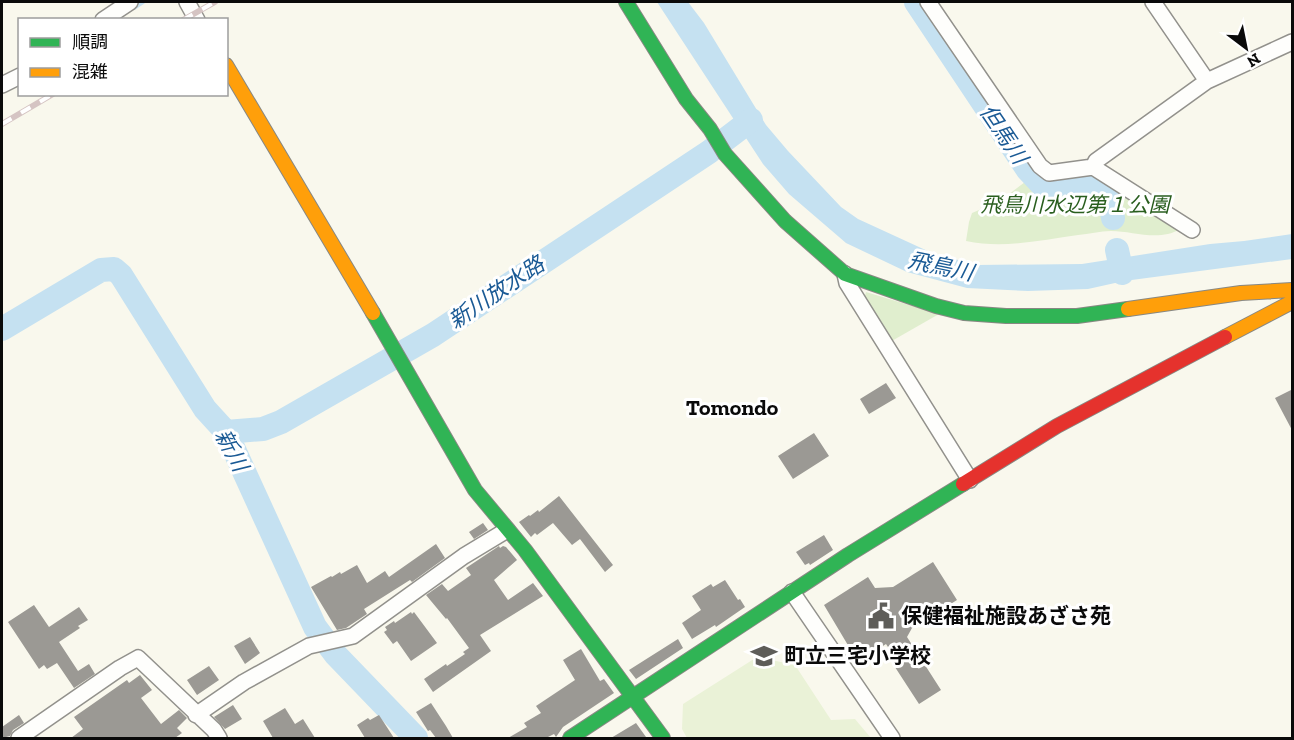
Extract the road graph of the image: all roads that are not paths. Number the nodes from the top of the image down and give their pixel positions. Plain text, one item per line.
1 (130, 2) edge
2 (187, 2) edge
3 (626, 2) edge
4 (1153, 2) edge
5 (931, 3) edge
6 (106, 18) edge
7 (196, 18) edge
8 (1293, 42) edge
9 (228, 68) edge
10 (18, 77) edge
11 (1207, 81) junction
12 (2, 85) edge
13 (1093, 167) junction
14 (1192, 230) dead end
15 (845, 274) junction
16 (1293, 290) edge
17 (1293, 302) edge
18 (970, 480) junction
19 (507, 530) junction
20 (792, 592) junction
21 (633, 697) junction
22 (196, 715) junction
23 (19, 738) edge
24 (219, 738) edge
25 (570, 738) edge
26 (663, 738) edge
27 (892, 738) edge

1 - 6 street
2 - 7 street
3 - 15 street
4 - 11 street
5 - 13 street
8 - 11 street
9 - 19 street
10 - 12 street
11 - 13 street
13 - 14 street
15 - 16 street
15 - 18 street
17 - 18 street
18 - 20 street
19 - 21 street
19 - 22 street
20 - 21 street
20 - 27 street
21 - 25 street
21 - 26 street
22 - 23 street
22 - 24 street

